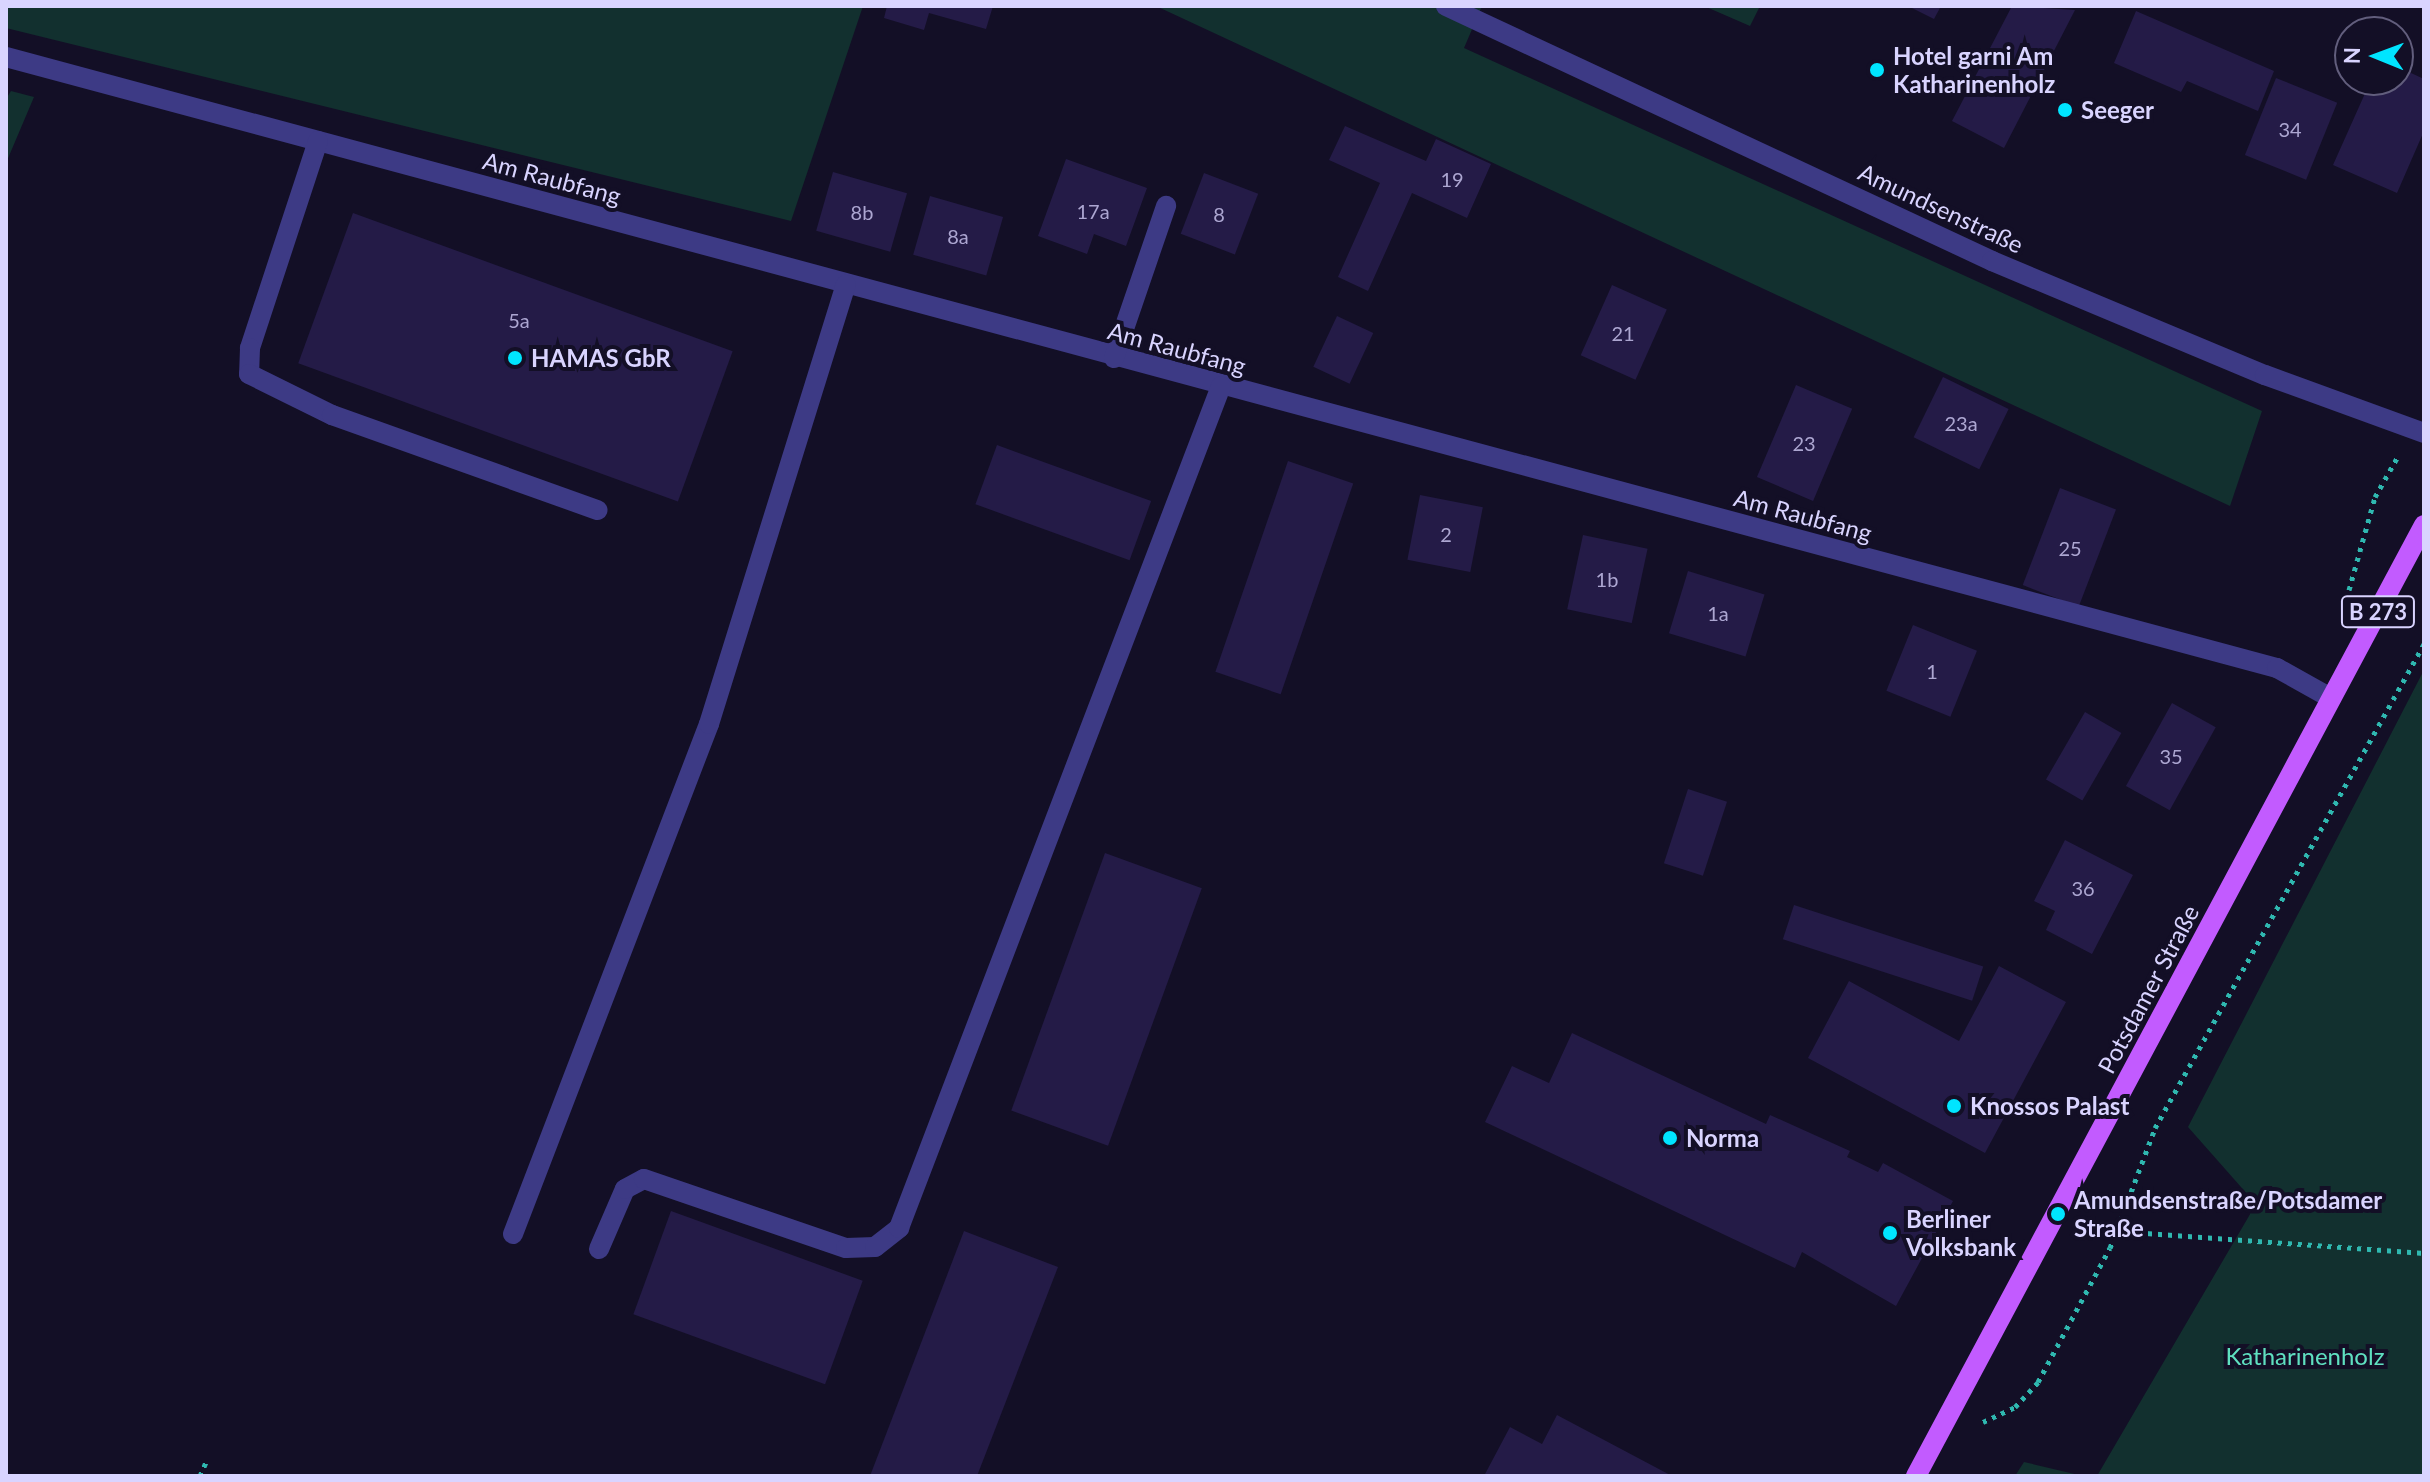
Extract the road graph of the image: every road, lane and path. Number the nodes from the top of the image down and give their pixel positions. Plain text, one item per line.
1 (1446, 6) edge
2 (6, 57) edge
3 (318, 141) junction
4 (1166, 206) dead end
5 (846, 285) junction
6 (1114, 358) junction
7 (1221, 386) junction
8 (2419, 431) edge
9 (2375, 497) dead end
10 (597, 510) dead end
11 (2424, 525) edge
12 (2355, 556) dead end
13 (2369, 563) dead end
14 (2424, 644) edge
15 (2331, 698) junction
16 (2117, 1231) junction
17 (513, 1234) dead end
18 (599, 1249) dead end
19 (2424, 1253) edge
20 (1931, 1447) junction
21 (206, 1462) dead end
22 (200, 1476) edge
23 (1916, 1476) edge

1 - 8 street, Amundsenstraße
2 - 3 street, Am Raubfang
3 - 5 street, Am Raubfang
3 - 10 street
4 - 6 street
5 - 6 street, Am Raubfang
5 - 17 street
6 - 7 street, Am Raubfang
7 - 15 street, Am Raubfang
7 - 18 street
8 - 9 path
11 - 15 main road, Potsdamer Straße / B 273
12 - 13 path
14 - 16 path
15 - 20 main road, Potsdamer Straße / B 273
16 - 19 path
16 - 20 path
20 - 23 main road, Potsdamer Straße / B 273
21 - 22 path

